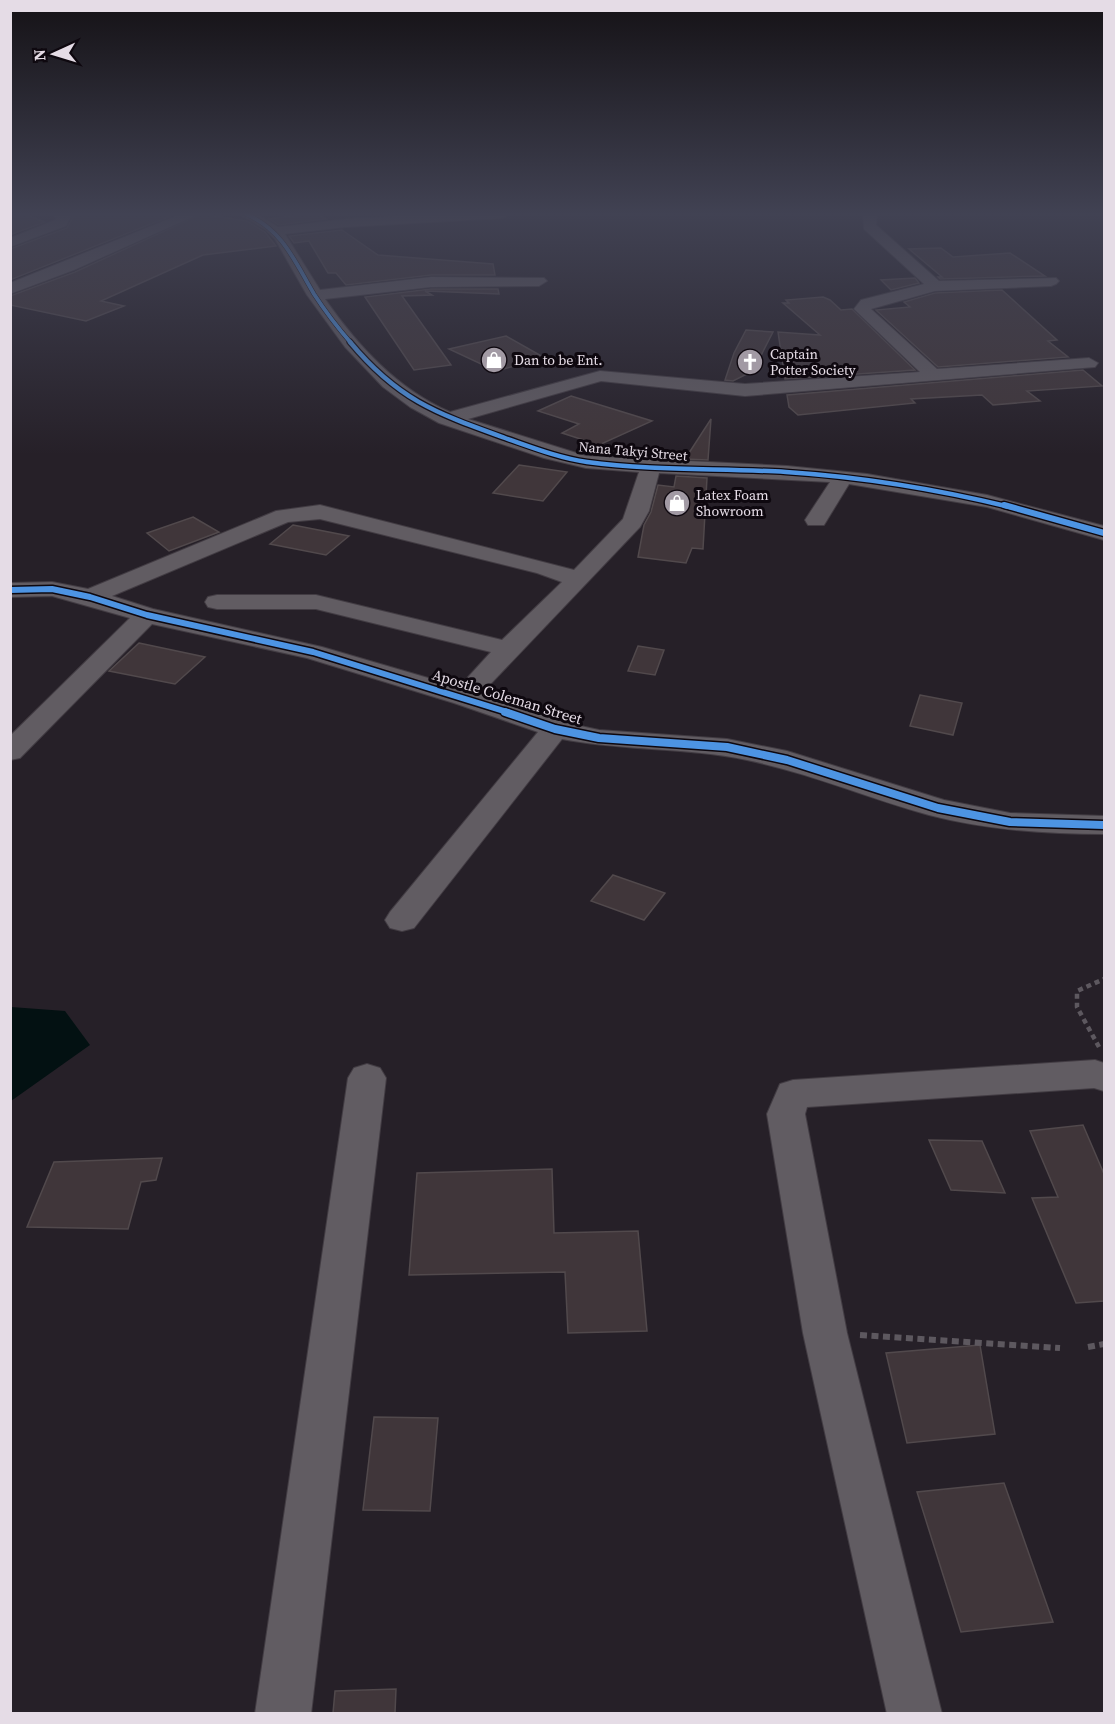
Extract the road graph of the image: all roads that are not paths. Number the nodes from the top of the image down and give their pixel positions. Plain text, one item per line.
1 (320, 294) edge
2 (901, 294) edge
3 (315, 295) joint
4 (1089, 363) dead end
5 (932, 375) junction
6 (446, 419) junction
7 (651, 467) junction
8 (843, 477) junction
9 (816, 520) dead end
10 (1104, 533) edge
11 (578, 580) junction
12 (10, 590) edge
13 (90, 597) junction
14 (217, 602) dead end
15 (147, 615) junction
16 (508, 649) junction
17 (464, 697) junction
18 (555, 729) junction
19 (10, 752) edge
20 (1104, 825) edge
21 (402, 920) dead end
22 (1104, 1077) edge
23 (367, 1078) dead end
24 (283, 1713) edge
25 (915, 1713) edge

1 - 3 street
2 - 5 street
3 - 6 street, Nana Takyi Street
4 - 5 street
5 - 6 street
6 - 7 street, Nana Takyi Street
7 - 8 street, Nana Takyi Street
7 - 11 street
8 - 9 street
8 - 10 street, Nana Takyi Street
11 - 13 street
11 - 16 street
12 - 13 street, Apostle Coleman Street
13 - 15 street, Apostle Coleman Street
14 - 16 street
15 - 17 street, Apostle Coleman Street
15 - 19 street
16 - 17 street
17 - 18 street, Apostle Coleman Street
18 - 20 street, Apostle Coleman Street
18 - 21 street
22 - 25 street
23 - 24 street

